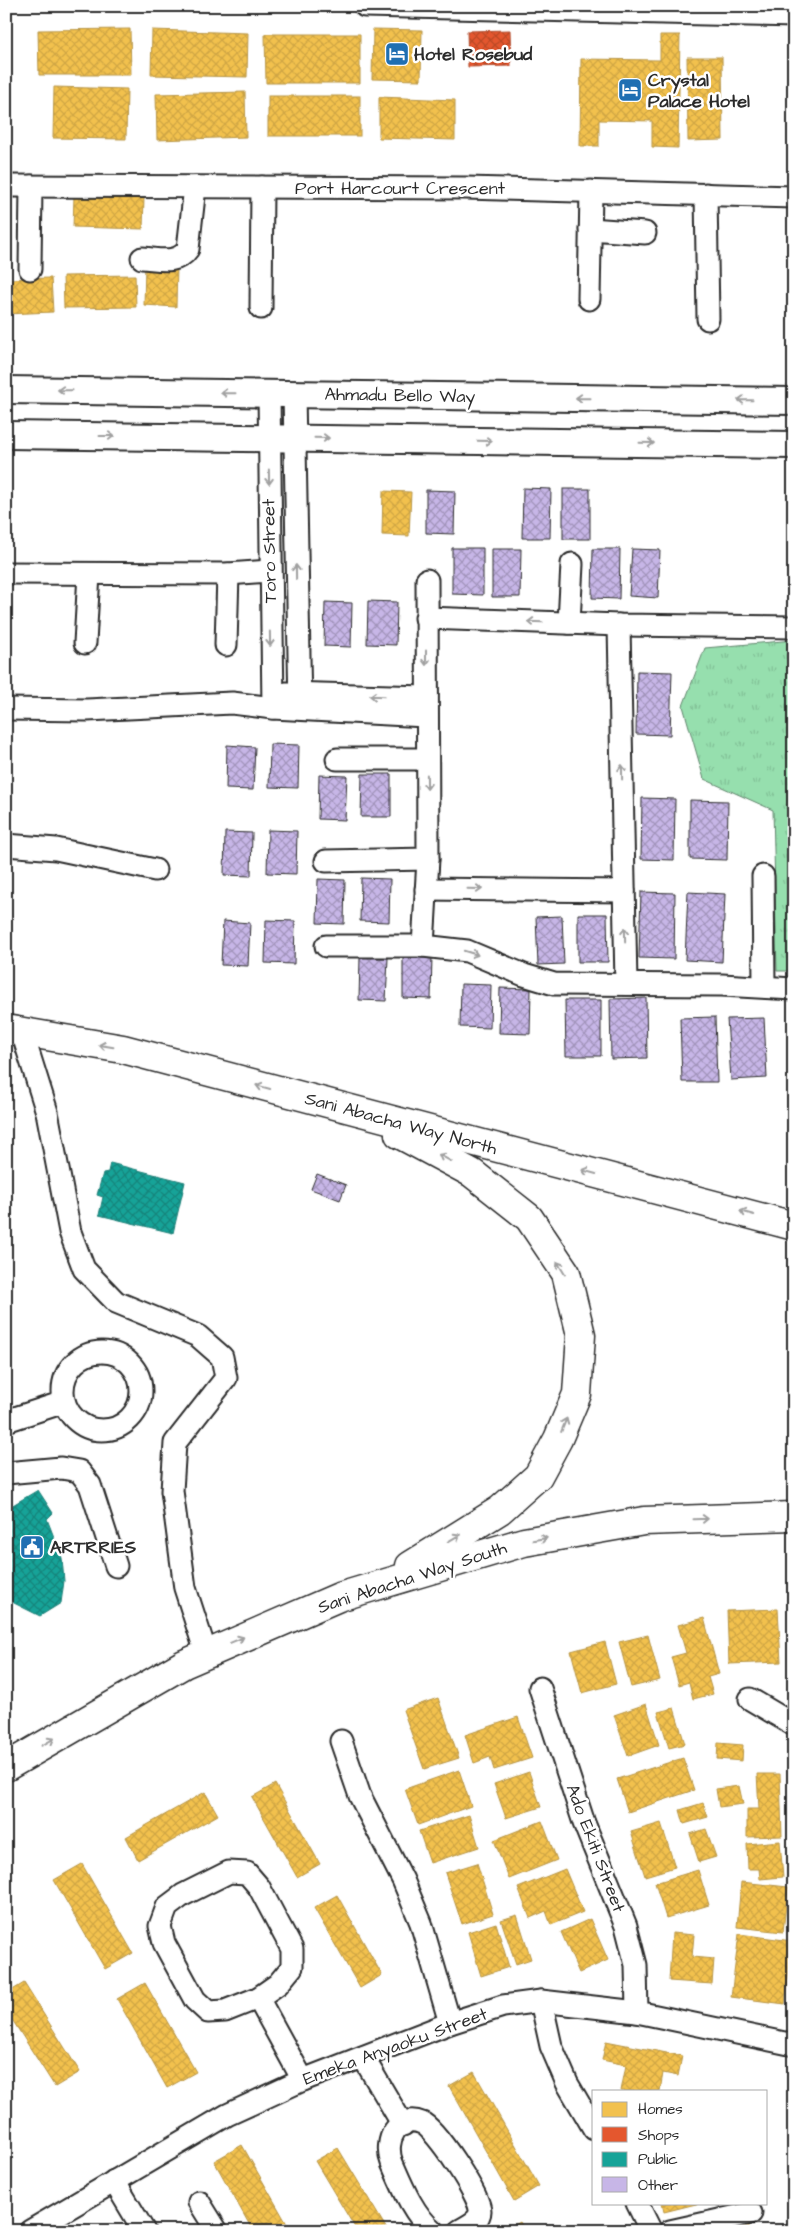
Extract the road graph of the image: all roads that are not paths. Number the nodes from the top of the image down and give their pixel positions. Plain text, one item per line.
1 (365, 6) edge
2 (794, 16) edge
3 (6, 186) edge
4 (31, 186) junction
5 (195, 187) junction
6 (262, 187) junction
7 (591, 191) junction
8 (706, 194) junction
9 (794, 197) edge
10 (590, 229) junction
11 (646, 233) dead end
12 (142, 258) dead end
13 (30, 268) dead end
14 (589, 299) dead end
15 (261, 308) dead end
16 (708, 319) dead end
17 (6, 390) edge
18 (269, 393) junction
19 (294, 394) junction
20 (794, 401) edge
21 (6, 435) edge
22 (268, 437) junction
23 (294, 438) junction
24 (794, 445) edge
25 (572, 564) dead end
26 (270, 571) junction
27 (6, 573) edge
28 (89, 574) junction
29 (228, 574) junction
30 (427, 580) dead end
31 (426, 618) junction
32 (569, 623) junction
33 (619, 625) junction
34 (794, 628) edge
35 (85, 642) dead end
36 (226, 645) dead end
37 (272, 701) junction
38 (299, 701) junction
39 (426, 707) junction
40 (6, 709) edge
41 (337, 759) dead end
42 (427, 759) junction
43 (6, 845) edge
44 (428, 859) junction
45 (326, 861) dead end
46 (155, 870) dead end
47 (763, 876) dead end
48 (426, 889) junction
49 (624, 891) junction
50 (326, 946) dead end
51 (422, 946) junction
52 (626, 984) junction
53 (764, 986) junction
54 (794, 989) edge
55 (14, 1031) edge
56 (292, 1095) junction
57 (794, 1226) edge
58 (64, 1402) dead end
59 (6, 1421) edge
60 (6, 1473) edge
61 (794, 1516) edge
62 (116, 1566) dead end
63 (384, 1583) junction
64 (206, 1653) junction
65 (540, 1688) dead end
66 (750, 1700) dead end
67 (794, 1725) edge
68 (341, 1741) dead end
69 (6, 1767) edge
70 (258, 1998) junction
71 (541, 2001) junction
72 (637, 2012) junction
73 (450, 2023) junction
74 (794, 2045) edge
75 (363, 2057) junction
76 (304, 2080) junction
77 (403, 2125) junction
78 (592, 2126) edge
79 (114, 2181) junction
80 (199, 2202) dead end
81 (638, 2204) edge
82 (751, 2213) dead end
83 (30, 2231) edge
84 (144, 2231) edge
85 (217, 2231) edge
86 (433, 2231) edge
87 (459, 2231) edge
88 (651, 2231) edge
89 (670, 2231) edge

1 - 2 street
3 - 4 street, Port Harcourt Crescent
4 - 5 street, Port Harcourt Crescent
4 - 13 street
5 - 6 street, Port Harcourt Crescent
5 - 12 street
6 - 7 street, Port Harcourt Crescent
6 - 15 street
7 - 8 street, Port Harcourt Crescent
7 - 10 street
8 - 9 street, Port Harcourt Crescent
8 - 16 street
10 - 11 street
10 - 14 street
18 -> 17 main road, Ahmadu Bello Way
18 - 19 main road, Ahmadu Bello Way
18 - 22 street, Toro Street
20 -> 19 main road, Ahmadu Bello Way
19 - 23 street, Toro Street
21 -> 22 main road
22 - 23 main road
22 -> 26 street, Toro Street
23 -> 24 main road
38 -> 23 street, Toro Street
25 - 32 street
26 - 29 street
26 -> 37 street, Toro Street
27 - 28 street
28 - 29 street
28 - 35 street
29 - 36 street
30 - 31 street
32 -> 31 street
31 -> 39 street
32 - 33 street
33 - 34 street
49 -> 33 street
37 - 38 street
37 - 40 street
38 - 39 street
39 - 42 street
41 - 42 street
42 -> 44 street
43 - 46 street
44 - 45 street
44 - 48 street
47 - 53 street
48 -> 49 street
48 - 51 street
52 -> 49 street
50 - 51 street
51 -> 52 street
52 - 53 street
53 - 54 street
56 -> 55 highway, Sani Abacha Way North
55 - 64 street
57 -> 56 highway, Sani Abacha Way North
63 -> 56 highway
58 - 59 street
60 - 62 street
63 -> 61 highway, Sani Abacha Way South
64 -> 63 highway, Sani Abacha Way South
69 -> 64 highway, Sani Abacha Way South
65 - 72 street, Ado Ekiti Street
66 - 67 street
68 - 73 street
70 - 70 street
70 - 76 street
71 - 72 street, Emeka Anyaoku Street
71 - 73 street, Emeka Anyaoku Street
71 - 78 street
72 - 74 street, Emeka Anyaoku Street
73 - 75 street, Emeka Anyaoku Street
75 - 76 street, Emeka Anyaoku Street
75 - 77 street
76 - 79 street, Emeka Anyaoku Street
77 - 86 street
77 - 87 street
79 - 83 street, Emeka Anyaoku Street
79 - 84 street
80 - 85 street
81 - 88 street
82 - 89 street

